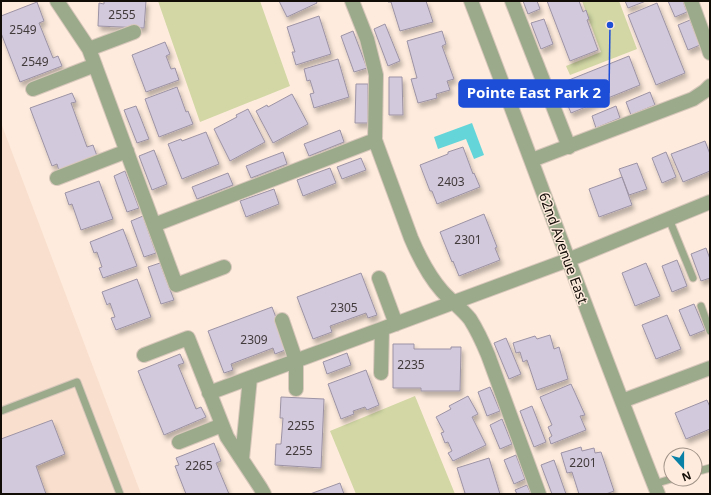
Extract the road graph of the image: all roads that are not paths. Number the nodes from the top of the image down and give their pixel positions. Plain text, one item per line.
1 (56, 1) edge
2 (352, 1) edge
3 (471, 1) edge
4 (512, 1) edge
5 (691, 1) edge
6 (66, 7) edge
7 (134, 32) dead end
8 (89, 49) junction
9 (710, 53) edge
10 (95, 65) junction
11 (710, 86) edge
12 (33, 89) dead end
13 (375, 140) junction
14 (569, 147) junction
15 (127, 151) junction
16 (532, 160) junction
17 (57, 178) dead end
18 (710, 202) edge
19 (669, 219) junction
20 (154, 225) junction
21 (568, 260) junction
22 (224, 267) dead end
23 (379, 278) dead end
24 (693, 278) dead end
25 (454, 302) junction
26 (701, 306) dead end
27 (282, 320) dead end
28 (396, 324) junction
29 (382, 329) junction
30 (710, 331) edge
31 (144, 355) dead end
32 (296, 361) junction
33 (710, 368) edge
34 (381, 373) dead end
35 (250, 378) junction
36 (296, 390) dead end
37 (209, 393) junction
38 (622, 401) junction
39 (1, 411) edge
40 (222, 425) junction
41 (179, 442) dead end
42 (242, 459) junction
43 (656, 489) edge
44 (120, 494) edge
45 (264, 494) edge
46 (539, 494) edge

1 - 6 street
2 - 13 street
3 - 16 street, 62nd Avenue East
4 - 14 street
5 - 9 street
6 - 8 street
7 - 8 street
8 - 10 street
10 - 12 street
10 - 15 street
11 - 14 street
13 - 20 street
13 - 25 street
14 - 16 street
15 - 17 street
15 - 20 street
16 - 21 street, 62nd Avenue East
18 - 19 street
19 - 21 street
19 - 24 lane
20 - 22 street
21 - 25 street
21 - 38 street, 62nd Avenue East
23 - 28 street
25 - 28 street
25 - 46 street
26 - 30 lane
27 - 32 street
28 - 29 street
29 - 32 street
29 - 34 street
31 - 37 street
32 - 35 street
32 - 36 street
33 - 38 street
35 - 37 street
35 - 42 street
37 - 40 street
38 - 43 street, 62nd Avenue East
39 - 44 lane
40 - 41 street
40 - 42 street
42 - 45 street

